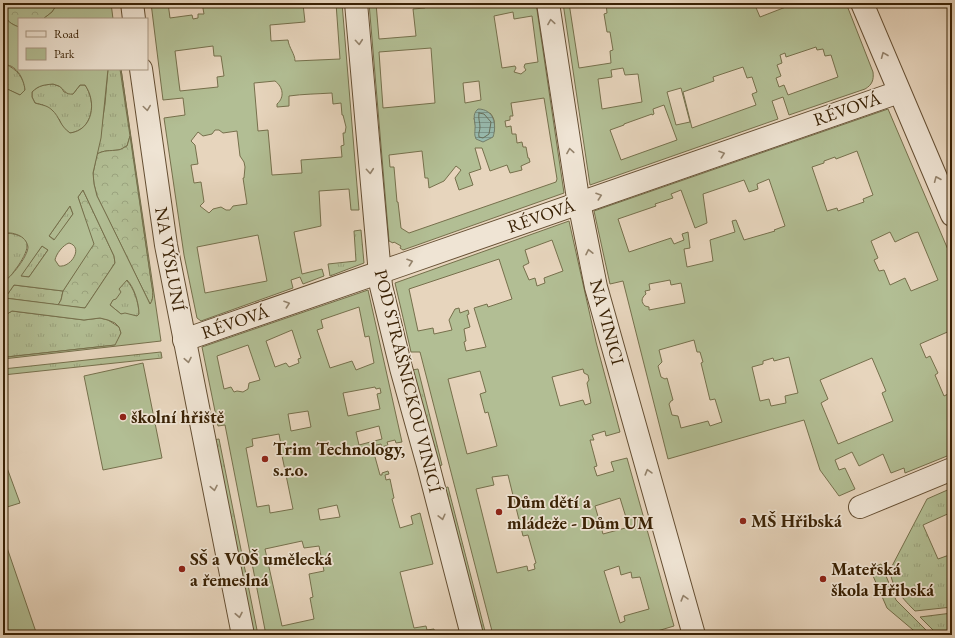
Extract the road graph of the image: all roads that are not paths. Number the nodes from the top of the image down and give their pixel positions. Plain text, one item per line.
1 (132, 3) edge
2 (356, 3) edge
3 (548, 3) edge
4 (862, 3) edge
5 (134, 18) edge
6 (141, 70) edge
7 (899, 92) junction
8 (579, 203) junction
9 (952, 215) edge
10 (379, 272) junction
11 (184, 340) junction
12 (952, 469) edge
13 (860, 507) dead end
14 (243, 635) edge
15 (472, 635) edge
16 (694, 635) edge

1 - 5 street
2 -> 10 street, POD STRAŠNICKOU VINICÍ
8 -> 3 street, NA VINICI
7 -> 4 street
6 -> 11 street, NA VÝSLUNÍ
8 -> 7 street, RÉVOVÁ
9 -> 7 street
10 -> 8 street, RÉVOVÁ
16 -> 8 street, NA VINICI
11 -> 10 street, RÉVOVÁ
10 -> 15 street, POD STRAŠNICKOU VINICÍ
11 -> 14 street, NA VÝSLUNÍ
12 - 13 street

